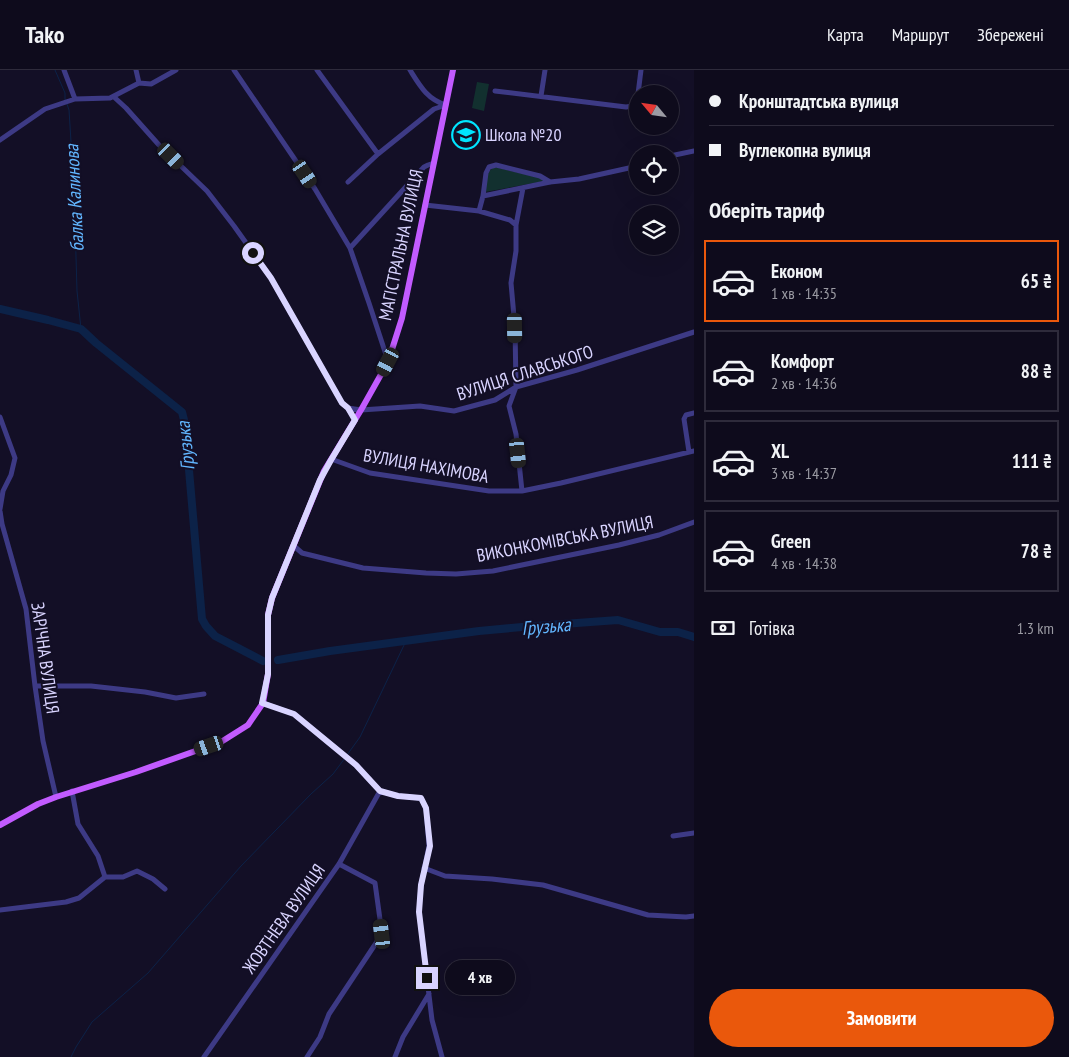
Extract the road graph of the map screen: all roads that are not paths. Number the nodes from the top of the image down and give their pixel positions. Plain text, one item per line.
1 (64, 70) edge
2 (136, 70) edge
3 (176, 70) edge
4 (234, 70) edge
5 (317, 70) edge
6 (410, 70) edge
7 (453, 70) edge
8 (545, 70) edge
9 (641, 70) edge
10 (139, 83) junction
11 (639, 85) edge
12 (495, 91) dead end
13 (541, 96) junction
14 (112, 98) junction
15 (75, 100) junction
16 (446, 105) junction
17 (629, 107) edge
18 (0, 140) edge
19 (694, 151) edge
20 (378, 154) junction
21 (679, 154) edge
22 (434, 163) junction
23 (629, 168) edge
24 (348, 182) dead end
25 (550, 182) junction
26 (523, 188) junction
27 (483, 196) junction
28 (425, 205) junction
29 (479, 211) junction
30 (516, 225) junction
31 (350, 248) junction
32 (694, 332) edge
33 (388, 362) junction
34 (516, 387) junction
35 (348, 408) junction
36 (361, 410) junction
37 (694, 413) edge
38 (0, 417) edge
39 (355, 420) junction
40 (692, 451) edge
41 (331, 460) junction
42 (522, 491) junction
43 (0, 510) edge
44 (694, 522) edge
45 (1, 524) edge
46 (294, 546) junction
47 (35, 686) junction
48 (204, 694) dead end
49 (262, 703) junction
50 (72, 791) junction
51 (380, 791) junction
52 (56, 797) junction
53 (0, 825) edge
54 (694, 834) edge
55 (673, 836) dead end
56 (339, 864) junction
57 (424, 868) junction
58 (105, 877) junction
59 (165, 889) dead end
60 (0, 910) edge
61 (694, 916) edge
62 (429, 994) junction
63 (204, 1057) edge
64 (307, 1057) edge
65 (395, 1057) edge
66 (442, 1057) edge

1 - 15 street
2 - 10 street
3 - 10 street
4 - 31 street
5 - 20 street
6 - 16 street
7 - 16 main road, МАГІСТРАЛЬНА ВУЛИЦЯ
8 - 13 street
9 - 11 street
10 - 14 street
12 - 13 street
13 - 17 street
14 - 15 street
14 - 35 street
15 - 18 street
16 - 20 street
16 - 22 main road, МАГІСТРАЛЬНА ВУЛИЦЯ
19 - 21 street
20 - 24 street
22 - 28 main road, МАГІСТРАЛЬНА ВУЛИЦЯ
22 - 31 street
23 - 25 street
25 - 26 street
25 - 27 street
26 - 27 street
26 - 30 street
27 - 29 street
28 - 29 street
28 - 33 main road, МАГІСТРАЛЬНА ВУЛИЦЯ
29 - 30 street
30 - 34 street
31 - 33 street
32 - 34 street, ВУЛИЦЯ СЛАВСЬКОГО
33 - 36 main road, МАГІСТРАЛЬНА ВУЛИЦЯ
34 - 36 street, ВУЛИЦЯ СЛАВСЬКОГО
34 - 42 street
35 - 36 street, ВУЛИЦЯ СЛАВСЬКОГО
35 - 39 street
36 - 39 main road, МАГІСТРАЛЬНА ВУЛИЦЯ
37 - 40 street
38 - 43 street
39 - 41 main road, МАГІСТРАЛЬНА ВУЛИЦЯ
40 - 42 street, ВУЛИЦЯ НАХІМОВА
41 - 42 street, ВУЛИЦЯ НАХІМОВА
41 - 46 main road, МАГІСТРАЛЬНА ВУЛИЦЯ
43 - 45 street, ЗАРІЧНА ВУЛИЦЯ
44 - 46 street, ВИКОНКОМІВСЬКА ВУЛИЦЯ
45 - 47 street, ЗАРІЧНА ВУЛИЦЯ
46 - 49 main road, МАГІСТРАЛЬНА ВУЛИЦЯ
47 - 48 street
47 - 52 street, ЗАРІЧНА ВУЛИЦЯ
49 - 50 main road, МАГІСТРАЛЬНА ВУЛИЦЯ
49 - 51 street
50 - 52 main road, МАГІСТРАЛЬНА ВУЛИЦЯ
50 - 58 street
51 - 56 street, ЖОВТНЕВА ВУЛИЦЯ
51 - 57 street
52 - 53 main road, МАГІСТРАЛЬНА ВУЛИЦЯ
54 - 55 street
56 - 63 street, ЖОВТНЕВА ВУЛИЦЯ
56 - 64 street
57 - 61 street
57 - 62 street
58 - 59 street
58 - 60 street
62 - 65 street
62 - 66 street

